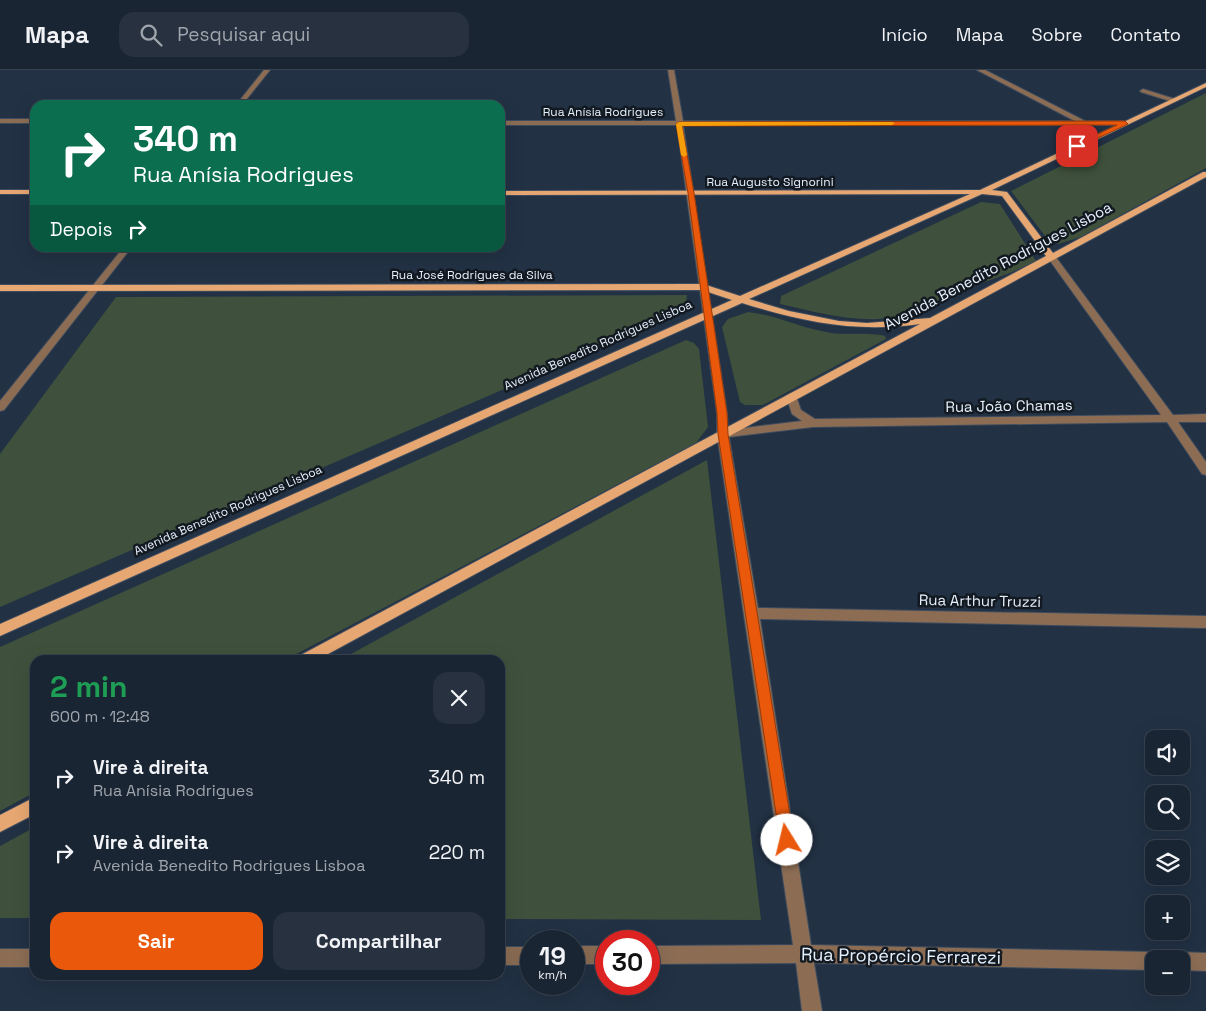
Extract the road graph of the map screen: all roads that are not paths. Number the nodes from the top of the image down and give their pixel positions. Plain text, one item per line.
1 (267, 70) edge
2 (671, 70) edge
3 (980, 70) edge
4 (1206, 85) edge
5 (1146, 90) dead end
6 (1176, 99) junction
7 (243, 100) edge
8 (0, 121) edge
9 (30, 121) edge
10 (505, 123) edge
11 (1084, 123) junction
12 (1125, 123) junction
13 (679, 124) junction
14 (1206, 174) edge
15 (0, 192) edge
16 (30, 192) edge
17 (979, 192) junction
18 (505, 193) edge
19 (691, 193) junction
20 (125, 252) edge
21 (1052, 258) junction
22 (95, 287) junction
23 (703, 287) junction
24 (0, 288) edge
25 (741, 300) junction
26 (708, 314) junction
27 (938, 318) junction
28 (791, 396) junction
29 (0, 408) edge
30 (1206, 418) edge
31 (1170, 419) junction
32 (813, 423) junction
33 (723, 434) junction
34 (1206, 471) edge
35 (752, 613) junction
36 (1206, 622) edge
37 (0, 630) edge
38 (313, 655) edge
39 (30, 808) edge
40 (0, 824) edge
41 (804, 954) junction
42 (660, 955) edge
43 (505, 956) edge
44 (520, 956) edge
45 (0, 958) edge
46 (30, 958) edge
47 (1145, 961) edge
48 (1190, 961) edge
49 (1206, 962) edge
50 (812, 1011) edge

1 - 7 street
2 - 13 street
3 - 11 street
4 - 6 main road, Avenida Benedito Rodrigues Lisboa
5 - 6 street
6 - 12 main road, Avenida Benedito Rodrigues Lisboa
8 - 9 street
10 - 13 street, Rua Anísia Rodrigues
11 - 12 street, Rua Anísia Rodrigues
11 - 13 street, Rua Anísia Rodrigues
12 - 17 main road, Avenida Benedito Rodrigues Lisboa
13 - 19 street
14 - 21 main road, Avenida Benedito Rodrigues Lisboa
15 - 16 main road
17 - 19 main road, Rua Augusto Signorini
17 - 21 main road, Rua Augusto Signorini
17 - 25 main road, Avenida Benedito Rodrigues Lisboa
18 - 19 main road, Rua Augusto Signorini
19 - 23 street
20 - 22 street
21 - 27 main road, Avenida Benedito Rodrigues Lisboa
21 - 31 street
22 - 23 main road, Rua José Rodrigues da Silva
22 - 24 main road, Rua José Rodrigues da Silva
22 - 29 street
23 - 25 main road, Rua José Rodrigues da Silva
23 - 26 street
25 - 26 main road, Avenida Benedito Rodrigues Lisboa
25 - 27 main road, Rua José Rodrigues da Silva
26 - 33 street
26 - 37 main road, Avenida Benedito Rodrigues Lisboa
27 - 28 main road, Avenida Benedito Rodrigues Lisboa
28 - 32 street
28 - 33 main road, Avenida Benedito Rodrigues Lisboa
30 - 31 street, Rua João Chamas
31 - 32 street, Rua João Chamas
31 - 34 street
32 - 33 street, Rua João Chamas
33 - 35 street
33 - 38 main road, Avenida Benedito Rodrigues Lisboa
35 - 36 street, Rua Arthur Truzzi
35 - 41 street
39 - 40 main road
41 - 42 street, Rua Propércio Ferrarezi
41 - 47 street, Rua Propércio Ferrarezi
41 - 50 street
43 - 44 street
45 - 46 street
48 - 49 street

